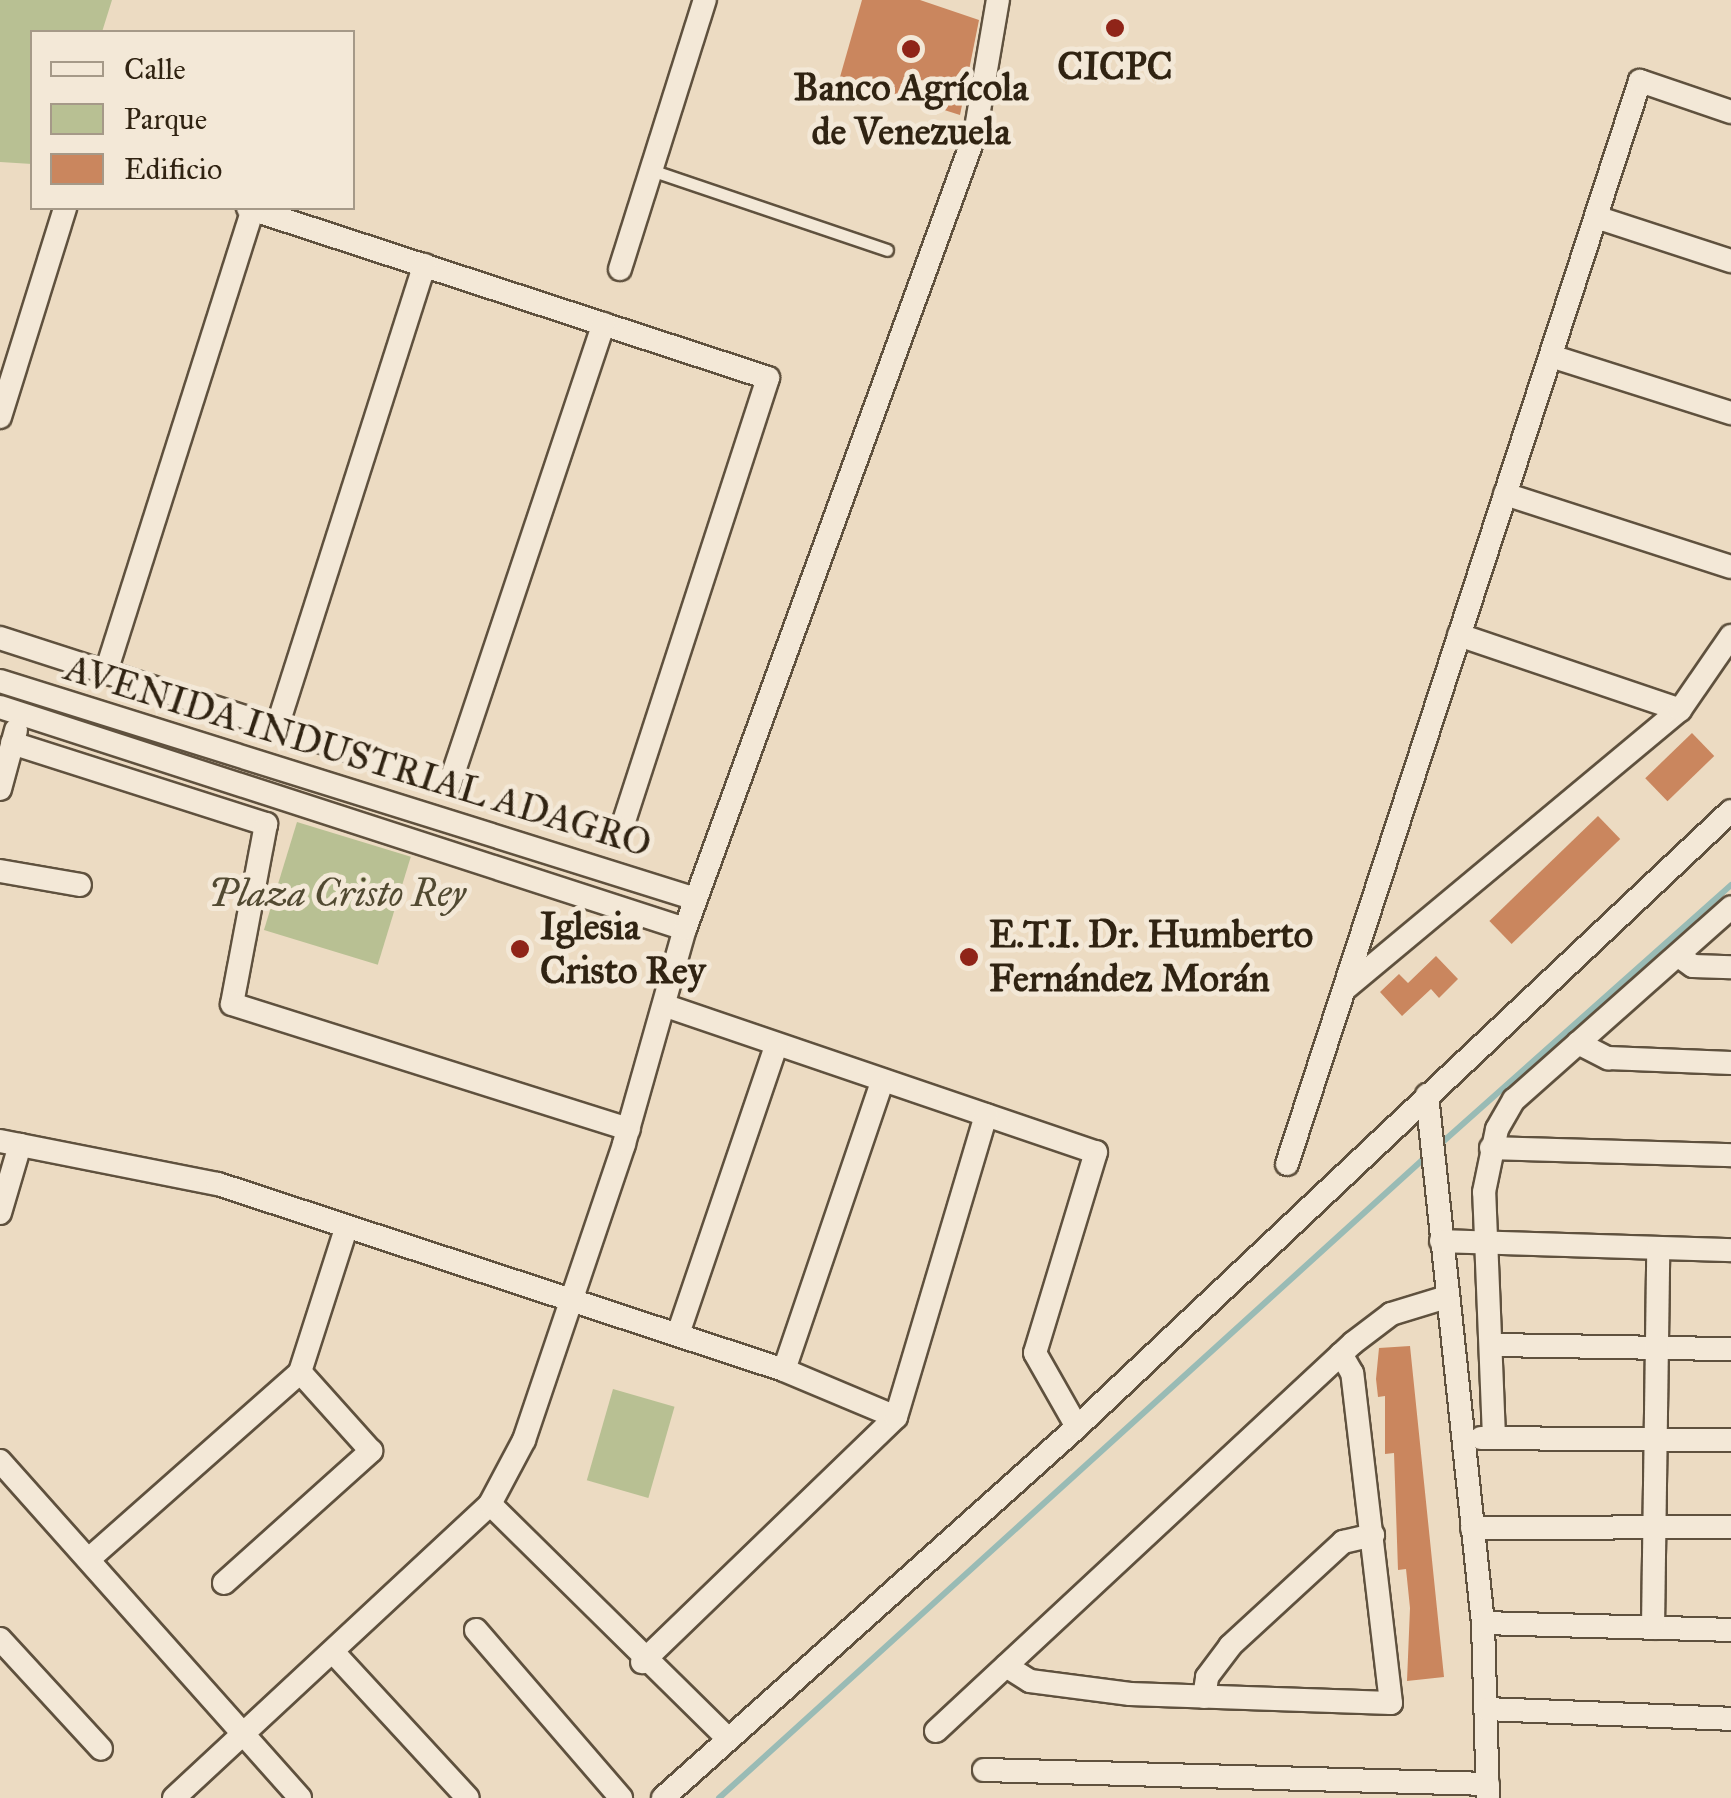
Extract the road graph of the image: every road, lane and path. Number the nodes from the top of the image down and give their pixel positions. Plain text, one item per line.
1 (706, 0) edge
2 (998, 0) edge
3 (1731, 112) edge
4 (651, 170) junction
5 (64, 210) edge
6 (249, 210) edge
7 (256, 210) edge
8 (1596, 217) junction
9 (887, 250) dead end
10 (1731, 261) edge
11 (424, 265) junction
12 (620, 269) dead end
13 (604, 324) junction
14 (1551, 356) junction
15 (1731, 414) edge
16 (0, 417) edge
17 (1506, 494) junction
18 (1731, 567) edge
19 (1460, 635) junction
20 (1731, 636) edge
21 (0, 638) edge
22 (106, 672) junction
23 (0, 680) edge
24 (11, 710) edge
25 (1680, 710) junction
26 (278, 728) junction
27 (12, 743) junction
28 (0, 790) edge
29 (1731, 810) edge
30 (620, 834) dead end
31 (0, 871) edge
32 (80, 886) dead end
33 (696, 898) junction
34 (1731, 907) edge
35 (685, 928) junction
36 (1679, 956) junction
37 (1731, 968) edge
38 (1346, 988) junction
39 (666, 1006) junction
40 (1578, 1043) junction
41 (776, 1044) junction
42 (1731, 1062) edge
43 (883, 1080) junction
44 (1427, 1096) junction
45 (986, 1115) junction
46 (629, 1129) junction
47 (10, 1143) edge
48 (1492, 1148) junction
49 (1731, 1155) edge
50 (1287, 1164) dead end
51 (0, 1213) edge
52 (346, 1229) junction
53 (1441, 1241) junction
54 (1485, 1243) junction
55 (1658, 1248) junction
56 (1731, 1250) edge
57 (1446, 1297) junction
58 (571, 1300) junction
59 (678, 1334) junction
60 (1494, 1345) junction
61 (1657, 1347) junction
62 (1731, 1349) edge
63 (1340, 1354) junction
64 (784, 1370) junction
65 (300, 1372) junction
66 (896, 1418) junction
67 (1077, 1427) junction
68 (1494, 1437) junction
69 (1656, 1439) junction
70 (1463, 1440) junction
71 (1731, 1440) edge
72 (0, 1460) edge
73 (490, 1504) junction
74 (1654, 1526) junction
75 (1472, 1528) junction
76 (1731, 1528) edge
77 (1373, 1535) junction
78 (88, 1559) junction
79 (224, 1584) dead end
80 (1483, 1623) junction
81 (1653, 1628) junction
82 (476, 1630) dead end
83 (1731, 1630) edge
84 (0, 1640) edge
85 (334, 1652) junction
86 (642, 1662) junction
87 (1006, 1666) junction
88 (1204, 1696) junction
89 (1486, 1709) junction
90 (1731, 1718) edge
91 (936, 1731) dead end
92 (244, 1736) junction
93 (728, 1740) junction
94 (101, 1749) dead end
95 (984, 1770) dead end
96 (1488, 1791) edge
97 (174, 1798) edge
98 (300, 1798) edge
99 (468, 1798) edge
100 (621, 1798) edge
101 (662, 1798) edge

1 - 4 street
2 - 33 street
3 - 8 street
4 - 9 lane
4 - 12 street
5 - 16 street
6 - 22 street
7 - 11 street
8 - 10 street
8 - 14 street
11 - 13 street
11 - 26 street
13 - 26 street
13 - 30 street
14 - 15 street
14 - 17 street
17 - 18 street
17 - 19 street
19 - 25 street
19 - 38 street
20 - 25 street
21 - 22 street
22 - 26 street
23 - 33 street, AVENIDA INDUSTRIAL ADAGRO
24 - 27 street
24 - 35 street, AVENIDA INDUSTRIAL ADAGRO
25 - 38 street
27 - 28 street
27 - 46 street
29 - 44 street
31 - 32 street
33 - 35 street
34 - 36 street
35 - 39 street
36 - 37 street
36 - 40 street
38 - 50 street
39 - 41 street
39 - 46 street
40 - 42 street
40 - 48 street
41 - 43 street
41 - 59 street
43 - 45 street
43 - 64 street
44 - 53 street
44 - 67 street
45 - 66 street
45 - 67 street
46 - 58 street
47 - 51 street
47 - 52 street
48 - 49 street
48 - 54 street
52 - 58 street
52 - 65 street
53 - 54 street
53 - 57 street
54 - 55 street
54 - 60 street
55 - 56 street
55 - 61 street
57 - 63 street
57 - 70 street
58 - 59 street
58 - 73 street
59 - 64 street
60 - 61 street
60 - 68 street
61 - 62 street
61 - 69 street
63 - 77 street
63 - 87 street
64 - 66 street
65 - 78 street
65 - 79 street
66 - 86 street
67 - 93 street
68 - 69 street
68 - 70 street
69 - 71 street
69 - 74 street
70 - 75 street
72 - 78 street
73 - 85 street
73 - 86 street
74 - 75 street
74 - 76 street
74 - 81 street
75 - 80 street
77 - 88 street
77 - 88 street
78 - 92 street
80 - 81 street
80 - 89 street
81 - 83 street
82 - 100 street
84 - 94 street
85 - 92 street
85 - 99 street
86 - 93 street
87 - 88 street
87 - 91 street
89 - 90 street
89 - 96 street
92 - 97 street
92 - 98 street
93 - 101 street
95 - 96 street

